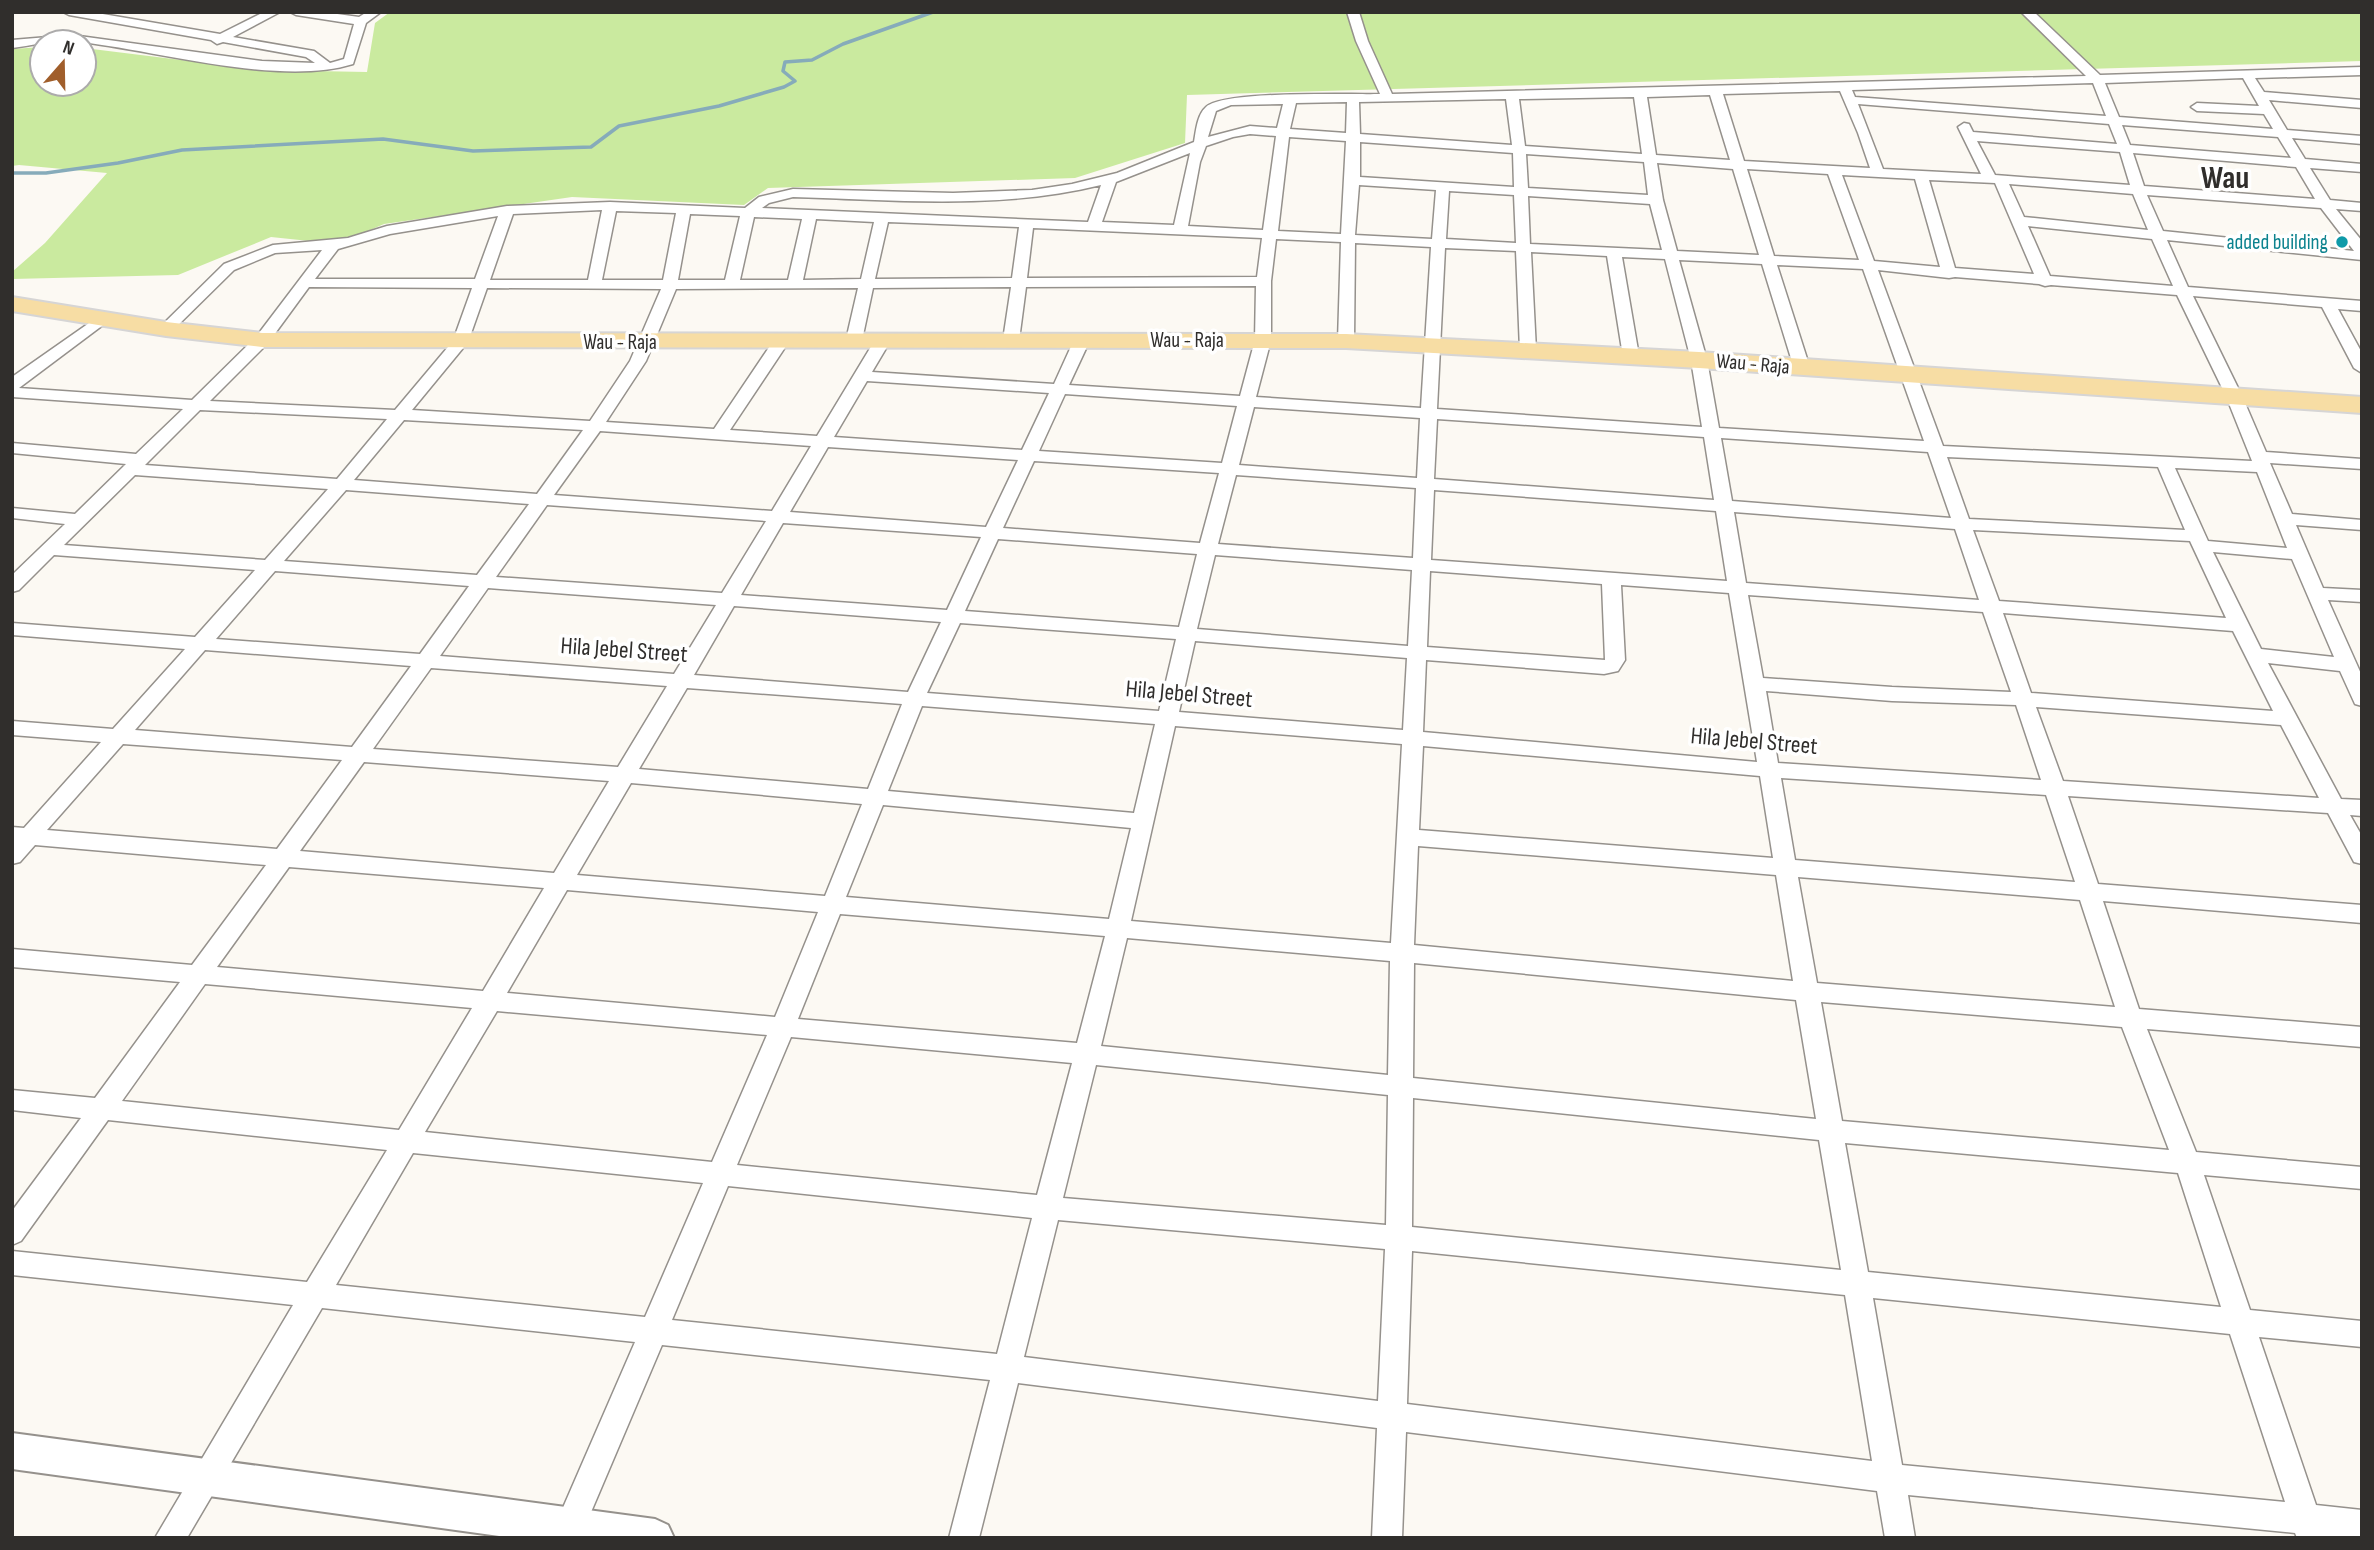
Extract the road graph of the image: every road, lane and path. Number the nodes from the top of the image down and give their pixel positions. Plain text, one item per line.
1 (69, 12) edge
2 (128, 12) edge
3 (274, 12) edge
4 (296, 12) edge
5 (375, 12) edge
6 (1353, 12) edge
7 (2027, 12) edge
8 (110, 20) junction
9 (361, 21) junction
10 (94, 28) edge
11 (219, 39) junction
12 (98, 43) edge
13 (186, 54) junction
14 (328, 68) junction
15 (2362, 71) edge
16 (2247, 75) junction
17 (2098, 80) junction
18 (1940, 84) junction
19 (1716, 90) junction
20 (1640, 93) junction
21 (1847, 94) junction
22 (1513, 95) junction
23 (1387, 96) junction
24 (2262, 96) junction
25 (1353, 97) junction
26 (1291, 98) junction
27 (2362, 104) edge
28 (1953, 107) junction
29 (2197, 107) dead end
30 (2269, 110) junction
31 (2114, 120) junction
32 (1283, 132) junction
33 (2282, 132) junction
34 (1352, 135) junction
35 (1969, 136) junction
36 (2362, 140) edge
37 (1200, 144) junction
38 (1519, 148) junction
39 (2125, 148) junction
40 (1648, 158) junction
41 (2299, 163) junction
42 (1740, 165) junction
43 (2362, 168) edge
44 (1833, 170) junction
45 (1878, 173) junction
46 (1921, 175) junction
47 (1110, 179) junction
48 (1995, 179) junction
49 (1353, 181) junction
50 (1443, 185) junction
51 (1521, 190) junction
52 (2138, 190) junction
53 (1656, 200) junction
54 (2325, 204) junction
55 (610, 206) junction
56 (2362, 208) edge
57 (684, 209) junction
58 (507, 210) junction
59 (748, 212) junction
60 (810, 215) junction
61 (882, 218) junction
62 (2018, 221) junction
63 (1027, 223) junction
64 (1094, 226) junction
65 (1180, 230) junction
66 (1272, 234) junction
67 (2157, 234) junction
68 (1348, 238) junction
69 (1440, 243) junction
70 (333, 245) junction
71 (1523, 247) junction
72 (1614, 252) junction
73 (2362, 253) edge
74 (1672, 255) junction
75 (1767, 260) junction
76 (1868, 265) junction
77 (1949, 274) junction
78 (1264, 281) junction
79 (1018, 282) junction
80 (2045, 282) junction
81 (305, 283) junction
82 (483, 284) junction
83 (867, 284) junction
84 (594, 285) junction
85 (670, 285) junction
86 (731, 285) junction
87 (794, 285) junction
88 (2182, 292) junction
89 (2327, 303) junction
90 (2362, 306) edge
91 (15, 307) edge
92 (102, 318) junction
93 (166, 329) junction
94 (262, 340) junction
95 (782, 340) junction
96 (853, 340) junction
97 (883, 340) junction
98 (1011, 340) junction
99 (1082, 340) junction
100 (1263, 340) junction
101 (1346, 341) junction
102 (460, 342) junction
103 (649, 342) junction
104 (1433, 345) junction
105 (1528, 350) junction
106 (2356, 350) edge
107 (1631, 356) junction
108 (1699, 360) junction
109 (1802, 368) junction
110 (2362, 368) edge
111 (864, 376) junction
112 (1910, 376) junction
113 (12, 384) edge
114 (1057, 389) junction
115 (12, 392) edge
116 (2234, 396) junction
117 (1247, 401) junction
118 (197, 405) junction
119 (2362, 405) edge
120 (401, 414) junction
121 (1429, 414) junction
122 (595, 428) junction
123 (1712, 432) junction
124 (718, 436) junction
125 (824, 443) junction
126 (12, 448) edge
127 (1936, 449) junction
128 (1026, 456) junction
129 (2164, 462) junction
130 (2263, 462) junction
131 (2362, 464) edge
132 (135, 465) junction
133 (1229, 469) junction
134 (1426, 484) junction
135 (341, 485) junction
136 (544, 499) junction
137 (1724, 506) junction
138 (12, 513) edge
139 (780, 517) junction
140 (2284, 519) junction
141 (79, 520) junction
142 (1962, 524) junction
143 (2362, 525) edge
144 (992, 532) junction
145 (2198, 541) junction
146 (1208, 548) junction
147 (49, 549) junction
148 (2299, 555) junction
149 (1422, 564) junction
150 (269, 566) junction
151 (16, 578) edge
152 (1611, 579) junction
153 (484, 582) junction
154 (1739, 589) junction
155 (2317, 593) junction
156 (2362, 596) edge
157 (730, 601) junction
158 (1991, 609) junction
159 (952, 617) junction
160 (2239, 625) junction
161 (12, 629) edge
162 (1186, 634) junction
163 (201, 643) junction
164 (1418, 652) junction
165 (2255, 655) junction
166 (426, 661) junction
167 (2353, 672) edge
168 (682, 681) junction
169 (1755, 684) junction
170 (915, 698) junction
171 (2022, 699) junction
172 (2362, 699) edge
173 (1165, 718) junction
174 (2286, 719) junction
175 (12, 728) edge
176 (119, 736) junction
177 (1415, 739) junction
178 (358, 756) junction
179 (1770, 770) junction
180 (626, 775) junction
181 (2054, 789) junction
182 (877, 796) junction
183 (2334, 806) junction
184 (2362, 808) edge
185 (1142, 821) junction
186 (21, 836) edge
187 (1408, 837) junction
188 (12, 856) edge
189 (2362, 856) edge
190 (284, 858) junction
191 (1787, 868) junction
192 (562, 882) junction
193 (2089, 894) junction
194 (832, 906) junction
195 (2362, 915) edge
196 (1118, 929) junction
197 (1402, 953) junction
198 (12, 958) edge
199 (199, 975) junction
200 (1808, 992) junction
201 (491, 1002) junction
202 (2130, 1017) junction
203 (783, 1027) junction
204 (2362, 1037) edge
205 (1086, 1055) junction
206 (1403, 1086) junction
207 (12, 1100) edge
208 (102, 1109) junction
209 (1831, 1131) junction
210 (408, 1141) junction
211 (2187, 1162) junction
212 (720, 1174) junction
213 (2362, 1178) edge
214 (1047, 1208) junction
215 (12, 1233) edge
216 (1399, 1238) junction
217 (12, 1262) edge
218 (1858, 1283) junction
219 (316, 1295) junction
220 (2242, 1321) junction
221 (652, 1330) junction
222 (2362, 1334) edge
223 (1006, 1368) junction
224 (1391, 1416) junction
225 (12, 1451) edge
226 (206, 1478) junction
227 (1888, 1478) junction
228 (2362, 1525) edge
229 (2309, 1528) edge
230 (567, 1533) edge
231 (170, 1538) edge
232 (655, 1538) edge
233 (964, 1538) edge
234 (1387, 1538) edge
235 (1900, 1538) edge

1 - 8 street
2 - 8 street
3 - 11 street
4 - 9 street
5 - 9 street
6 - 23 street
7 - 17 street
8 - 10 street
8 - 11 street
9 - 14 street
11 - 13 street
11 - 14 street
12 - 13 street
13 - 14 street
15 - 16 street
16 - 17 street
16 - 24 street
17 - 18 street
17 - 31 street
18 - 21 street
18 - 28 street
19 - 20 street
19 - 21 street
19 - 42 street
20 - 22 street
20 - 40 street
21 - 28 street
21 - 45 street
22 - 23 street
22 - 38 street
23 - 25 street
24 - 27 street
24 - 30 street
25 - 26 street
25 - 34 street
26 - 32 street
26 - 37 street
28 - 31 street
28 - 35 street
29 - 30 street
30 - 33 street
31 - 33 street
31 - 39 street
32 - 34 street
32 - 37 street
32 - 66 street
33 - 36 street
33 - 41 street
34 - 38 street
34 - 49 street
35 - 39 street
35 - 48 street
37 - 47 street
37 - 65 street
38 - 40 street
38 - 51 street
39 - 41 street
39 - 52 street
40 - 42 street
40 - 53 street
41 - 43 street
41 - 54 street
42 - 44 street
42 - 75 street
44 - 45 street
44 - 76 street
45 - 46 street
46 - 48 street
46 - 77 street
47 - 59 street
47 - 64 street
48 - 52 street
48 - 62 street
49 - 50 street
49 - 68 street
50 - 51 street
50 - 69 street
51 - 53 street
51 - 71 street
52 - 54 street
52 - 67 street
53 - 74 street
54 - 56 street
54 - 73 street
55 - 57 street
55 - 58 street
55 - 84 street
57 - 59 street
57 - 85 street
58 - 70 street
58 - 82 street
59 - 60 street
59 - 86 street
60 - 61 street
60 - 87 street
61 - 63 street
61 - 83 street
62 - 67 street
62 - 80 street
63 - 64 street
63 - 79 street
64 - 65 street
65 - 66 street
66 - 68 street
66 - 78 street
67 - 73 street
67 - 88 street
68 - 69 street
68 - 101 street
69 - 71 street
69 - 104 street
70 - 81 street
70 - 93 street
71 - 72 street
71 - 105 street
72 - 74 street
72 - 107 street
74 - 75 street
74 - 108 street
75 - 76 street
75 - 109 street
76 - 77 street
76 - 112 street
77 - 80 street
78 - 79 street
78 - 100 street
79 - 83 street
79 - 98 street
80 - 88 street
81 - 82 street
81 - 94 street
82 - 84 street
82 - 102 street
83 - 87 street
83 - 96 street
84 - 85 street
85 - 86 street
85 - 103 street
86 - 87 street
88 - 89 street
88 - 116 street
89 - 90 street
89 - 106 street
91 - 92 main road, Wau - Raja
92 - 93 main road, Wau - Raja
92 - 113 street
93 - 94 main road, Wau - Raja
94 - 102 main road, Wau - Raja
94 - 118 street
95 - 96 main road, Wau - Raja
95 - 103 main road, Wau - Raja
95 - 124 street
96 - 97 main road, Wau - Raja
97 - 98 main road, Wau - Raja
97 - 111 street
98 - 99 main road, Wau - Raja
99 - 100 main road, Wau - Raja
99 - 114 street
100 - 101 main road, Wau - Raja
100 - 117 street
101 - 104 main road, Wau - Raja
102 - 103 main road, Wau - Raja
102 - 120 street
103 - 122 street
104 - 105 main road, Wau - Raja
104 - 121 street
105 - 107 main road, Wau - Raja
106 - 110 street
107 - 108 main road, Wau - Raja
108 - 109 main road, Wau - Raja
108 - 123 street
109 - 112 main road, Wau - Raja
111 - 114 street
111 - 125 street
112 - 116 main road, Wau - Raja
112 - 127 street
114 - 117 street
114 - 128 street
115 - 118 street
116 - 119 main road, Wau - Raja
116 - 130 street
117 - 121 street
117 - 133 street
118 - 120 street
118 - 132 street
120 - 122 street
120 - 135 street
121 - 123 street
121 - 134 street
122 - 124 street
122 - 136 street
123 - 127 street
123 - 137 street
124 - 125 street
125 - 128 street
125 - 139 street
126 - 132 street
127 - 129 street
127 - 142 street
128 - 133 street
128 - 144 street
129 - 130 street
129 - 145 street
130 - 131 street
130 - 140 street
132 - 135 street
132 - 141 street
133 - 134 street
133 - 146 street
134 - 137 street
134 - 149 street
135 - 136 street
135 - 150 street
136 - 139 street
136 - 153 street
137 - 142 street
137 - 154 street
138 - 141 street
139 - 144 street
139 - 157 street
140 - 143 street
140 - 148 street
141 - 147 street
142 - 145 street
142 - 158 street
144 - 146 street
144 - 159 street
145 - 148 street
145 - 160 street
146 - 149 street
146 - 162 street
147 - 150 street
147 - 151 street
148 - 155 street
149 - 152 street
149 - 164 street
150 - 153 street
150 - 163 street
152 - 154 street
152 - 164 street
153 - 157 street
153 - 166 street
154 - 158 street
154 - 169 street
155 - 156 street
155 - 167 street
157 - 159 street
157 - 168 street
158 - 160 street
158 - 171 street
159 - 162 street
159 - 170 street
160 - 165 street
161 - 163 street, Hila Jebel Street
162 - 164 street
162 - 173 street
163 - 166 street, Hila Jebel Street
163 - 176 street
164 - 177 street
165 - 167 street
165 - 174 street
166 - 168 street, Hila Jebel Street
166 - 178 street
167 - 172 street
168 - 170 street, Hila Jebel Street
168 - 180 street
169 - 171 street
169 - 179 street
170 - 173 street, Hila Jebel Street
170 - 182 street
171 - 174 street
171 - 181 street
173 - 177 street, Hila Jebel Street
173 - 185 street
174 - 183 street
175 - 176 street
176 - 178 street
176 - 186 street
177 - 179 street, Hila Jebel Street
177 - 187 street
178 - 180 street
178 - 190 street
179 - 181 street, Hila Jebel Street
179 - 191 street
180 - 182 street
180 - 192 street
181 - 183 street, Hila Jebel Street
181 - 193 street
182 - 185 street
182 - 194 street
183 - 184 street, Hila Jebel Street
183 - 189 street
185 - 196 street
186 - 188 street
186 - 190 street
187 - 191 street
187 - 197 street
190 - 192 street
190 - 199 street
191 - 193 street
191 - 200 street
192 - 194 street
192 - 201 street
193 - 195 street
193 - 202 street
194 - 196 street
194 - 203 street
196 - 197 street
196 - 205 street
197 - 200 street
197 - 206 street
198 - 199 street
199 - 201 street
199 - 208 street
200 - 202 street
200 - 209 street
201 - 203 street
201 - 210 street
202 - 204 street
202 - 211 street
203 - 205 street
203 - 212 street
205 - 206 street
205 - 214 street
206 - 209 street
206 - 216 street
207 - 208 street
208 - 210 street
208 - 215 street
209 - 211 street
209 - 218 street
210 - 212 street
210 - 219 street
211 - 213 street
211 - 220 street
212 - 214 street
212 - 221 street
214 - 216 street
214 - 223 street
216 - 218 street
216 - 224 street
217 - 219 street
218 - 220 street
218 - 227 street
219 - 221 street
219 - 226 street
220 - 222 street
220 - 229 street
221 - 223 street
221 - 230 street
223 - 224 street
223 - 233 street
224 - 227 street
224 - 234 street
225 - 226 street
226 - 230 street
226 - 231 street
227 - 229 street
227 - 235 street
228 - 229 street
230 - 232 street

